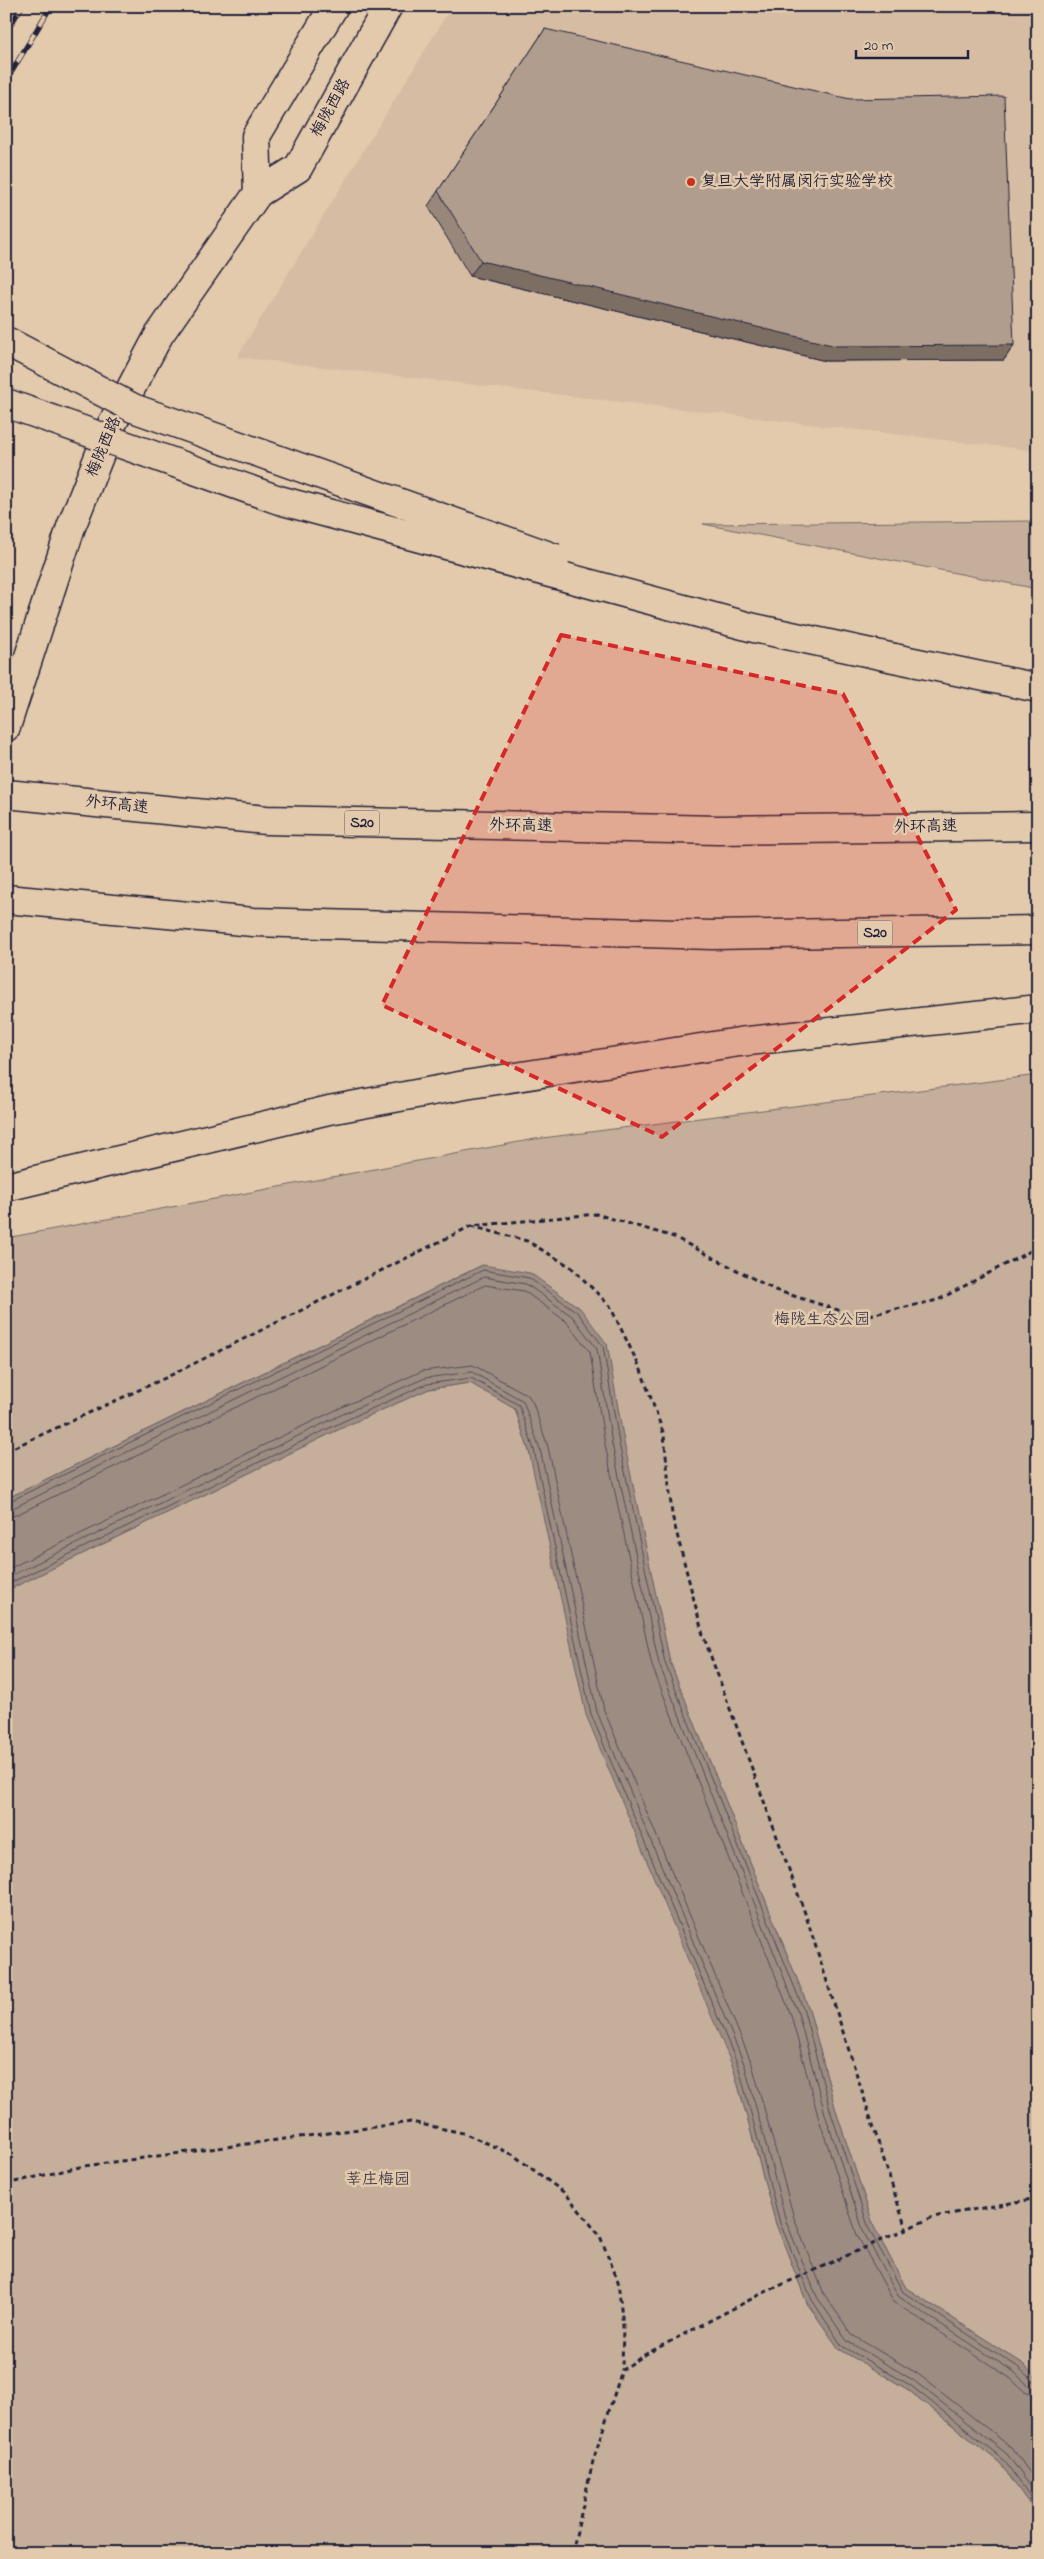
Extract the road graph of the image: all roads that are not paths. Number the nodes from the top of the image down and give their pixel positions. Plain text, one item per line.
1 (334, 6) edge
2 (388, 6) edge
3 (258, 193) junction
4 (6, 341) edge
5 (6, 403) edge
6 (754, 628) junction
7 (1038, 688) edge
8 (6, 727) edge
9 (6, 794) edge
10 (1038, 826) edge
11 (6, 898) edge
12 (1038, 930) edge
13 (1038, 1009) edge
14 (6, 1187) edge

1 - 3 main road
2 - 3 main road, 梅陇西路
3 - 8 main road, 梅陇西路
4 - 6 main road, bridge
5 - 6 main road, bridge
6 - 7 main road, bridge
9 - 10 main road, 外环高速 / S20
11 - 12 main road, S20
13 - 14 main road

